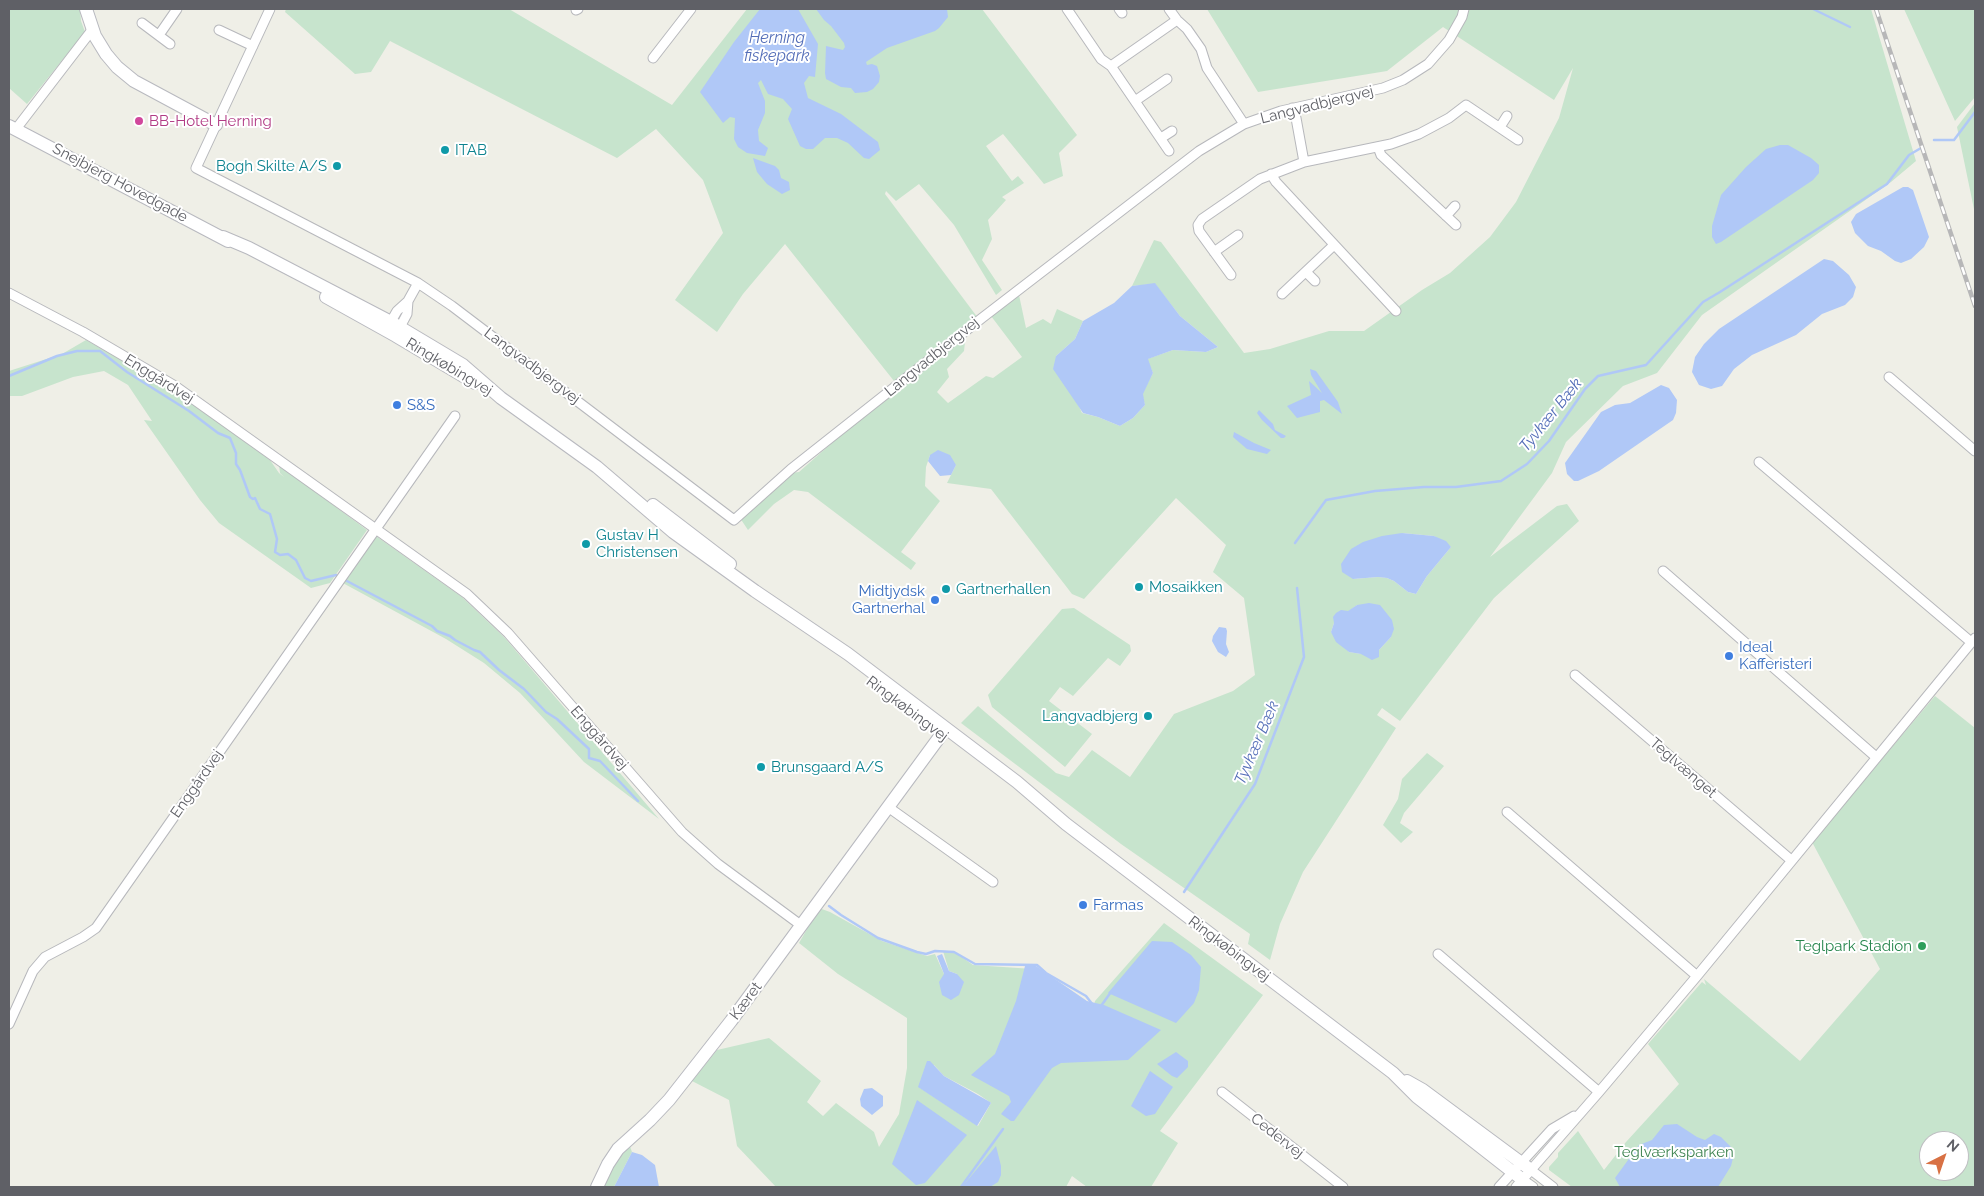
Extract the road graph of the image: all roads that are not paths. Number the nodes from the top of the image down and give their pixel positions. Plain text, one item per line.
1 (86, 9) edge
2 (177, 9) edge
3 (270, 9) edge
4 (691, 9) edge
5 (1067, 9) edge
6 (1170, 9) edge
7 (1464, 9) edge
8 (1177, 20) junction
9 (142, 23) dead end
10 (92, 30) junction
11 (219, 30) dead end
12 (158, 35) junction
13 (170, 44) dead end
14 (253, 46) junction
15 (653, 58) dead end
16 (1110, 66) junction
17 (1167, 79) dead end
18 (1135, 102) junction
19 (1292, 108) junction
20 (1507, 116) dead end
21 (1244, 124) junction
22 (216, 125) junction
23 (11, 126) edge
24 (1500, 127) junction
25 (1172, 131) dead end
26 (1161, 138) junction
27 (1518, 140) dead end
28 (1378, 147) junction
29 (1170, 151) dead end
30 (1304, 162) junction
31 (1272, 174) junction
32 (1454, 206) dead end
33 (1446, 216) junction
34 (1456, 225) dead end
35 (1238, 234) dead end
36 (1334, 245) junction
37 (1214, 252) junction
38 (1306, 272) junction
39 (1231, 275) dead end
40 (1315, 281) dead end
41 (418, 283) junction
42 (9, 293) edge
43 (1282, 294) dead end
44 (408, 301) junction
45 (1396, 311) dead end
46 (395, 327) junction
47 (1889, 377) dead end
48 (501, 398) junction
49 (455, 416) dead end
50 (1975, 451) edge
51 (1759, 462) dead end
52 (376, 528) junction
53 (1663, 571) dead end
54 (800, 623) junction
55 (1973, 640) edge
56 (1575, 675) dead end
57 (941, 735) junction
58 (1876, 757) junction
59 (888, 807) junction
60 (1507, 812) dead end
61 (1066, 824) junction
62 (1791, 860) junction
63 (993, 882) dead end
64 (802, 926) junction
65 (1438, 954) dead end
66 (1697, 976) junction
67 (9, 1024) edge
68 (1222, 1092) dead end
69 (1599, 1092) junction
70 (1523, 1177) edge
71 (1330, 1183) edge
72 (598, 1187) edge
73 (1343, 1187) edge
74 (1499, 1187) edge
75 (1553, 1187) edge

1 - 10 street
2 - 12 street
3 - 14 street
4 - 15 street
5 - 16 street
6 - 8 street
7 - 19 street, Langvadbjergvej
8 - 16 street
8 - 21 street
9 - 12 street
10 - 22 street
10 - 23 street
11 - 14 street
12 - 13 street
14 - 22 street
16 - 18 street
17 - 18 street
18 - 26 street
19 - 21 street, Langvadbjergvej
19 - 30 street
20 - 24 street
21 - 41 street, Langvadbjergvej
22 - 41 street, Langvadbjergvej
23 - 46 street, Snejbjerg Hovedgade
24 - 27 street
24 - 28 street
25 - 26 street
26 - 29 street
28 - 30 street
28 - 33 street
30 - 31 street
31 - 36 street
31 - 37 street
32 - 33 street
33 - 34 street
35 - 37 street
36 - 38 street
36 - 45 street
37 - 39 street
38 - 40 street
38 - 43 street
41 - 44 street
42 - 52 street, Enggårdvej
44 - 46 street
44 - 46 street
46 - 48 street, Ringkøbingvej
46 - 48 street, Ringkøbingvej
47 - 50 street
48 - 54 street, Ringkøbingvej
49 - 52 street, Enggårdvej
51 - 55 street
52 - 64 street, Enggårdvej
52 - 67 street, Enggårdvej
53 - 58 street
54 - 57 street, Ringkøbingvej
54 - 61 street, Ringkøbingvej
55 - 58 street
56 - 62 street, Teglvænget
57 - 59 street, Kæret
57 - 61 street, Ringkøbingvej
58 - 62 street
59 - 63 street
59 - 64 street, Kæret
60 - 66 street
61 - 70 street, Ringkøbingvej
62 - 66 street
64 - 72 street, Kæret
65 - 69 street
66 - 69 street
68 - 71 street, Cedervej
69 - 70 street
70 - 74 street
70 - 75 street, Ringkøbingvej
71 - 73 street, Cedervej

